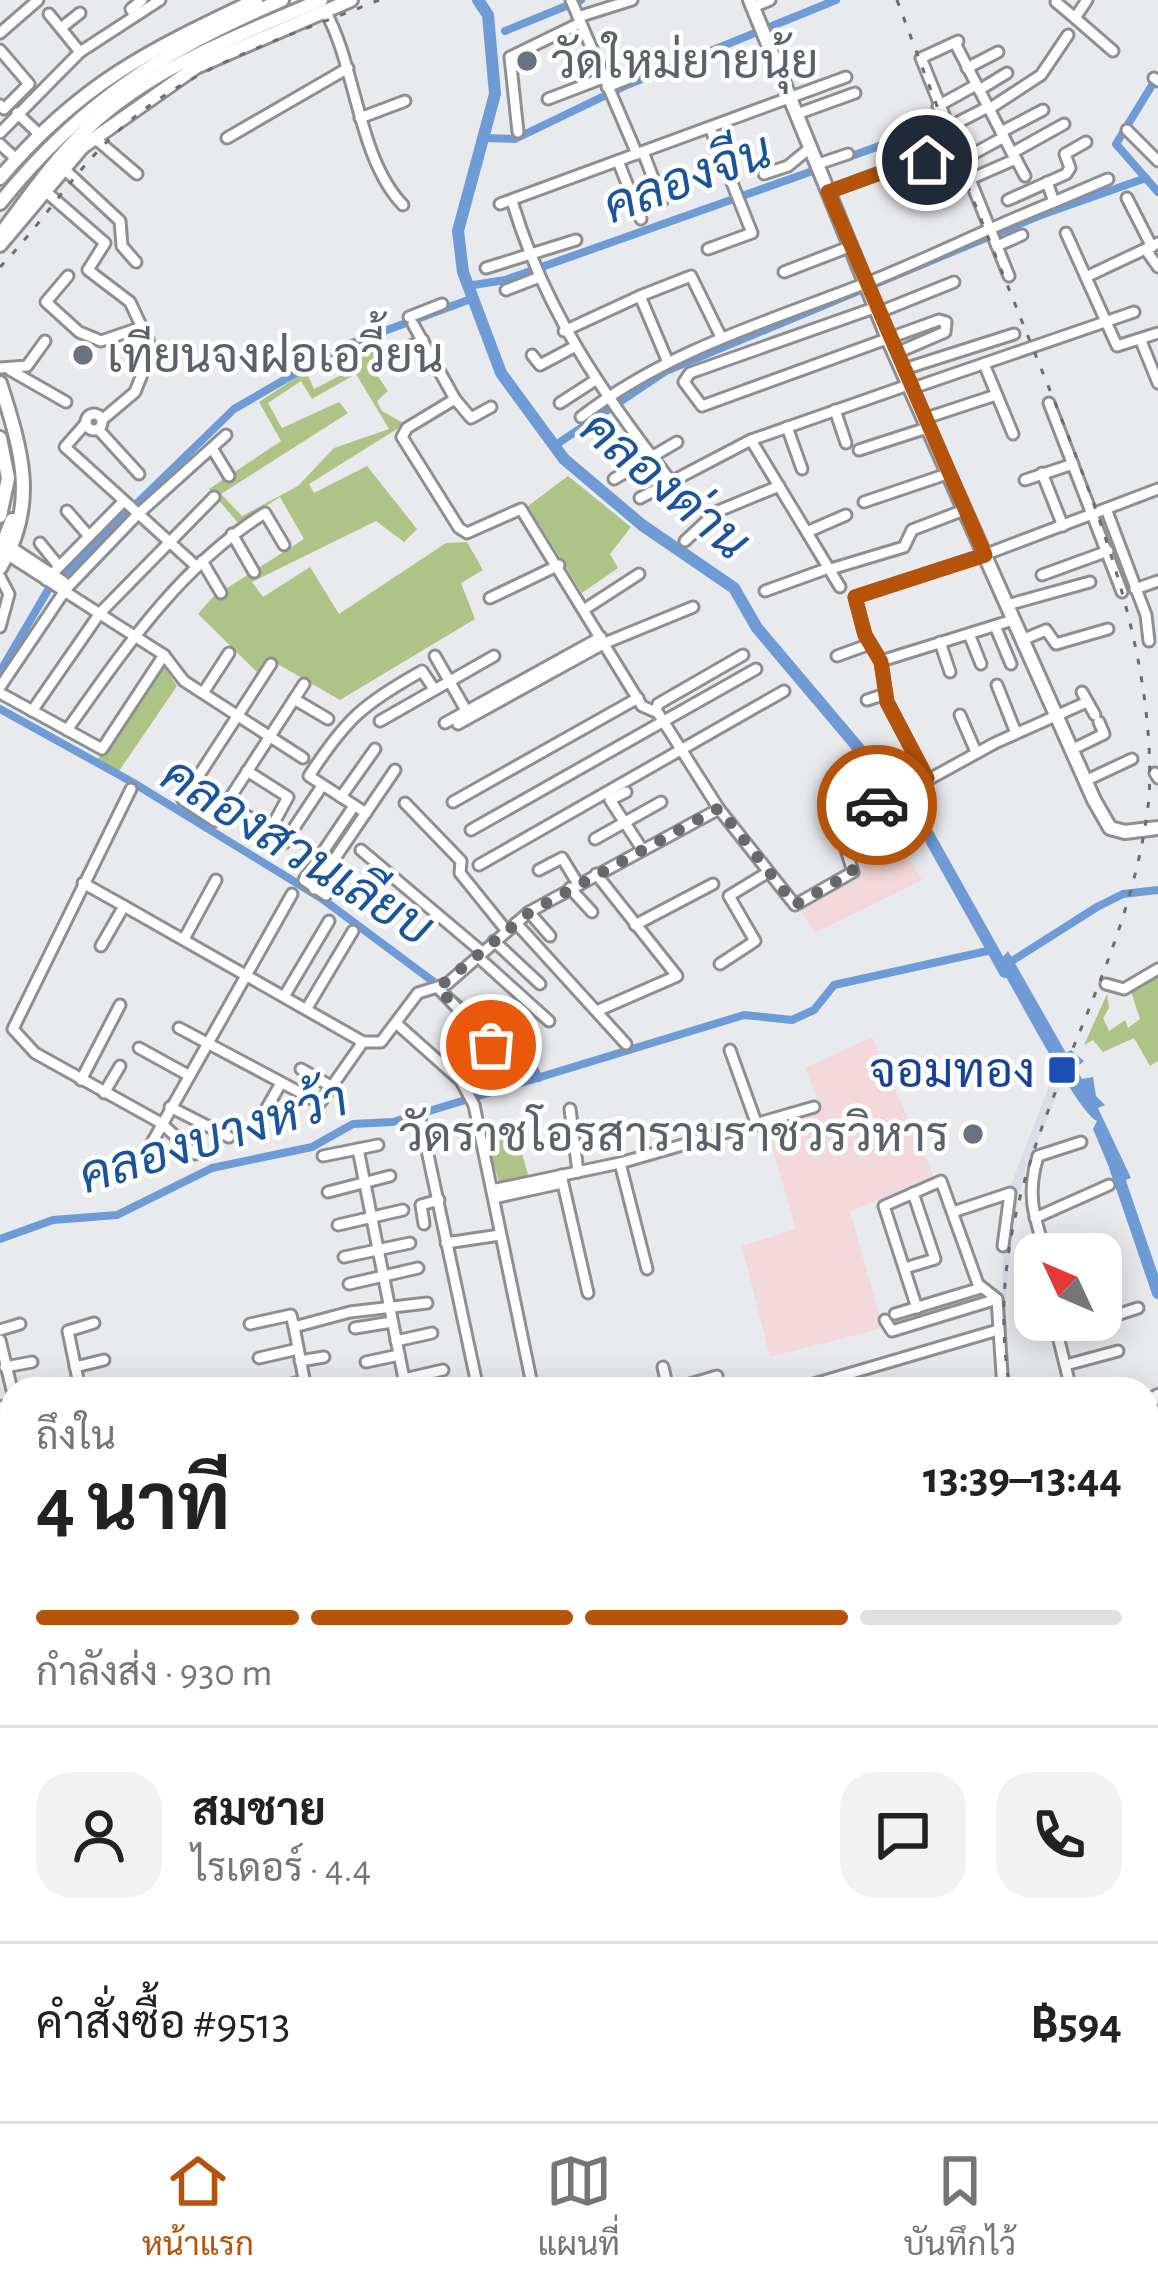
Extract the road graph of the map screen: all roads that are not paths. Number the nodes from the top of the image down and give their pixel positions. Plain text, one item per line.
1 (38, 0) edge
2 (142, 0) edge
3 (160, 0) edge
4 (282, 0) edge
5 (351, 0) edge
6 (571, 0) edge
7 (632, 0) edge
8 (770, 0) edge
9 (1088, 0) edge
10 (1056, 2) edge
11 (751, 4) edge
12 (255, 6) edge
13 (323, 6) edge
14 (50, 14) dead end
15 (80, 14) dead end
16 (135, 16) junction
17 (1075, 18) junction
18 (579, 20) junction
19 (61, 28) junction
20 (0, 33) edge
21 (1068, 34) dead end
22 (0, 50) edge
23 (770, 51) junction
24 (1113, 51) dead end
25 (80, 52) junction
26 (998, 52) dead end
27 (184, 62) junction
28 (730, 66) dead end
29 (141, 68) junction
30 (348, 68) junction
31 (968, 68) junction
32 (1007, 73) dead end
33 (846, 77) dead end
34 (627, 79) dead end
35 (608, 88) junction
36 (978, 88) junction
37 (855, 93) dead end
38 (548, 99) dead end
39 (791, 99) junction
40 (405, 101) dead end
41 (4, 105) edge
42 (938, 106) junction
43 (988, 108) junction
44 (1043, 110) dead end
45 (18, 114) junction
46 (797, 114) junction
47 (360, 118) junction
48 (1064, 124) dead end
49 (947, 128) junction
50 (711, 130) junction
51 (1127, 130) dead end
52 (518, 132) dead end
53 (0, 133) edge
54 (39, 134) junction
55 (1002, 134) junction
56 (227, 138) dead end
57 (97, 140) junction
58 (1086, 142) dead end
59 (0, 145) edge
60 (811, 147) junction
61 (78, 150) junction
62 (640, 153) junction
63 (848, 154) dead end
64 (1014, 156) junction
65 (38, 158) junction
66 (16, 159) junction
67 (927, 160) dead end
68 (62, 161) junction
69 (618, 161) junction
70 (960, 161) junction
71 (1158, 161) edge
72 (818, 166) junction
73 (137, 174) dead end
74 (764, 174) dead end
75 (1025, 176) dead end
76 (0, 178) edge
77 (1108, 178) dead end
78 (968, 180) junction
79 (1047, 182) junction
80 (44, 190) junction
81 (828, 192) junction
82 (1127, 198) dead end
83 (1008, 200) dead end
84 (662, 201) dead end
85 (1054, 202) junction
86 (0, 203) edge
87 (403, 205) dead end
88 (0, 214) edge
89 (26, 214) junction
90 (641, 219) dead end
91 (1066, 233) dead end
92 (0, 235) edge
93 (1022, 235) dead end
94 (993, 238) junction
95 (575, 240) dead end
96 (0, 245) edge
97 (1152, 246) edge
98 (849, 247) junction
99 (708, 249) dead end
100 (0, 256) edge
101 (136, 262) dead end
102 (533, 267) junction
103 (1158, 267) edge
104 (486, 268) dead end
105 (784, 272) dead end
106 (68, 276) dead end
107 (1009, 276) dead end
108 (1086, 277) junction
109 (101, 280) junction
110 (954, 282) dead end
111 (865, 287) junction
112 (92, 290) dead end
113 (506, 290) dead end
114 (640, 296) junction
115 (442, 304) dead end
116 (876, 311) junction
117 (1134, 312) dead end
118 (1108, 322) junction
119 (142, 327) junction
120 (565, 331) junction
121 (1158, 333) edge
122 (1014, 334) dead end
123 (720, 335) junction
124 (423, 340) junction
125 (45, 341) dead end
126 (1141, 341) junction
127 (574, 346) junction
128 (891, 348) junction
129 (599, 354) dead end
130 (532, 355) dead end
131 (668, 360) junction
132 (380, 361) dead end
133 (583, 362) junction
134 (984, 364) junction
135 (5, 369) edge
136 (901, 370) junction
137 (594, 381) junction
138 (1158, 383) edge
139 (909, 387) junction
140 (2, 389) edge
141 (996, 395) junction
142 (455, 399) junction
143 (613, 401) junction
144 (66, 402) dead end
145 (560, 403) dead end
146 (1049, 403) dead end
147 (491, 407) dead end
148 (835, 410) junction
149 (581, 417) dead end
150 (925, 423) junction
151 (100, 424) junction
152 (787, 427) junction
153 (1013, 434) dead end
154 (226, 436) dead end
155 (0, 438) edge
156 (751, 440) junction
157 (677, 442) dead end
158 (846, 443) dead end
159 (212, 448) junction
160 (860, 450) dead end
161 (652, 457) junction
162 (1073, 464) junction
163 (802, 469) dead end
164 (1042, 473) junction
165 (139, 474) dead end
166 (947, 474) junction
167 (229, 476) dead end
168 (614, 479) dead end
169 (670, 480) junction
170 (1024, 480) dead end
171 (779, 486) junction
172 (1158, 489) edge
173 (214, 497) dead end
174 (640, 498) dead end
175 (864, 502) dead end
176 (130, 509) junction
177 (1106, 509) junction
178 (67, 511) dead end
179 (964, 511) junction
180 (1094, 514) junction
181 (846, 515) dead end
182 (0, 516) edge
183 (1063, 526) junction
184 (807, 532) junction
185 (232, 534) junction
186 (88, 535) junction
187 (168, 541) junction
188 (685, 541) dead end
189 (40, 543) dead end
190 (284, 545) dead end
191 (1108, 551) junction
192 (985, 555) junction
193 (4, 559) edge
194 (200, 564) junction
195 (559, 566) junction
196 (830, 568) junction
197 (254, 572) dead end
198 (639, 574) dead end
199 (1042, 575) dead end
200 (56, 580) junction
201 (1158, 581) edge
202 (1090, 582) dead end
203 (840, 587) dead end
204 (1136, 590) junction
205 (765, 591) dead end
206 (1122, 592) dead end
207 (221, 593) dead end
208 (490, 598) dead end
209 (1006, 605) junction
210 (693, 607) dead end
211 (584, 609) junction
212 (1158, 611) edge
213 (100, 613) junction
214 (1145, 615) junction
215 (1013, 620) junction
216 (995, 626) junction
217 (0, 627) edge
218 (1108, 629) dead end
219 (969, 634) junction
220 (134, 635) junction
221 (603, 640) junction
222 (1022, 640) junction
223 (1149, 641) dead end
224 (940, 642) junction
225 (870, 644) junction
226 (229, 652) dead end
227 (164, 655) junction
228 (743, 655) dead end
229 (435, 656) dead end
230 (494, 656) dead end
231 (837, 656) dead end
232 (881, 662) junction
233 (271, 664) dead end
234 (981, 664) dead end
235 (1011, 664) dead end
236 (756, 669) dead end
237 (950, 672) dead end
238 (448, 680) junction
239 (304, 683) dead end
240 (997, 685) dead end
241 (434, 689) junction
242 (0, 690) edge
243 (784, 691) dead end
244 (203, 694) junction
245 (886, 694) junction
246 (638, 698) junction
247 (294, 699) junction
248 (867, 700) dead end
249 (32, 711) junction
250 (656, 711) junction
251 (467, 712) junction
252 (960, 715) dead end
253 (237, 716) junction
254 (1057, 716) junction
255 (328, 719) dead end
256 (380, 721) dead end
257 (664, 722) junction
258 (445, 723) dead end
259 (458, 724) dead end
260 (67, 730) junction
261 (1016, 734) junction
262 (269, 737) junction
263 (681, 748) junction
264 (375, 749) dead end
265 (1071, 750) junction
266 (976, 752) junction
267 (303, 758) dead end
268 (1132, 759) dead end
269 (395, 770) dead end
270 (248, 771) junction
271 (927, 778) junction
272 (1085, 781) junction
273 (322, 786) junction
274 (131, 789) dead end
275 (626, 792) dead end
276 (340, 797) junction
277 (453, 802) dead end
278 (661, 802) dead end
279 (405, 803) dead end
280 (226, 804) junction
281 (355, 806) junction
282 (719, 808) junction
283 (366, 813) junction
284 (625, 824) junction
285 (1158, 828) edge
286 (471, 830) dead end
287 (595, 839) dead end
288 (284, 843) dead end
289 (642, 849) junction
290 (361, 850) dead end
291 (479, 865) dead end
292 (539, 870) dead end
293 (767, 873) junction
294 (596, 874) junction
295 (216, 880) dead end
296 (83, 883) junction
297 (713, 884) dead end
298 (574, 886) junction
299 (314, 889) junction
300 (292, 894) dead end
301 (326, 895) dead end
302 (124, 905) junction
303 (530, 912) junction
304 (592, 912) dead end
305 (329, 921) dead end
306 (516, 922) junction
307 (635, 925) junction
308 (506, 930) junction
309 (353, 931) dead end
310 (550, 936) dead end
311 (184, 940) junction
312 (494, 941) junction
313 (101, 946) dead end
314 (480, 954) junction
315 (721, 964) dead end
316 (1158, 969) edge
317 (244, 972) junction
318 (540, 984) dead end
319 (1106, 984) dead end
320 (441, 986) junction
321 (285, 995) junction
322 (120, 1005) dead end
323 (307, 1008) junction
324 (599, 1010) junction
325 (549, 1021) dead end
326 (397, 1024) junction
327 (179, 1028) dead end
328 (364, 1042) junction
329 (205, 1043) junction
330 (626, 1044) dead end
331 (139, 1048) dead end
332 (730, 1050) dead end
333 (120, 1066) dead end
334 (301, 1069) dead end
335 (188, 1075) junction
336 (81, 1080) junction
337 (461, 1082) junction
338 (281, 1083) junction
339 (334, 1088) junction
340 (104, 1094) junction
341 (170, 1107) junction
342 (814, 1107) dead end
343 (570, 1109) dead end
344 (261, 1118) dead end
345 (421, 1122) dead end
346 (161, 1123) junction
347 (757, 1125) junction
348 (229, 1137) dead end
349 (1081, 1142) dead end
350 (378, 1145) dead end
351 (358, 1149) junction
352 (196, 1154) dead end
353 (322, 1156) dead end
354 (620, 1163) junction
355 (140, 1164) dead end
356 (578, 1172) junction
357 (389, 1176) dead end
358 (562, 1179) junction
359 (364, 1183) junction
360 (1109, 1185) dead end
361 (328, 1192) dead end
362 (913, 1193) junction
363 (493, 1194) junction
364 (439, 1200) junction
365 (403, 1210) dead end
366 (953, 1212) junction
367 (371, 1217) junction
368 (1035, 1218) junction
369 (424, 1224) dead end
370 (338, 1226) dead end
371 (1040, 1233) edge
372 (500, 1235) junction
373 (410, 1243) dead end
374 (446, 1243) junction
375 (1003, 1246) dead end
376 (378, 1250) junction
377 (344, 1257) dead end
378 (418, 1268) dead end
379 (905, 1268) junction
380 (647, 1269) dead end
381 (383, 1276) junction
382 (349, 1283) dead end
383 (981, 1288) junction
384 (587, 1293) dead end
385 (997, 1299) junction
386 (427, 1304) dead end
387 (917, 1308) junction
388 (1138, 1308) dead end
389 (1122, 1313) edge
390 (391, 1317) junction
391 (94, 1323) dead end
392 (20, 1324) dead end
393 (250, 1324) dead end
394 (294, 1327) junction
395 (355, 1328) dead end
396 (0, 1330) edge
397 (998, 1330) junction
398 (432, 1334) dead end
399 (0, 1340) edge
400 (396, 1341) junction
401 (1060, 1341) edge
402 (1118, 1351) dead end
403 (299, 1355) junction
404 (399, 1355) junction
405 (325, 1357) dead end
406 (259, 1358) dead end
407 (104, 1360) dead end
408 (32, 1361) dead end
409 (366, 1362) dead end
410 (1066, 1365) junction
411 (5, 1367) junction
412 (75, 1367) junction
413 (663, 1367) dead end
414 (443, 1370) dead end
415 (852, 1374) junction
416 (717, 1376) dead end
417 (8, 1377) edge
418 (77, 1377) edge
419 (303, 1377) edge
420 (403, 1377) edge
421 (426, 1377) edge
422 (475, 1377) edge
423 (530, 1377) edge
424 (667, 1377) edge
425 (713, 1377) edge
426 (841, 1377) edge
427 (853, 1377) edge
428 (1003, 1377) edge
429 (1068, 1377) edge

1 - 20 street
2 - 16 street
3 - 16 street
4 - 12 main road
5 - 13 main road
6 - 18 street
7 - 18 street
8 - 11 street
9 - 17 street
10 - 17 street
11 - 23 main road
12 - 29 main road
12 - 54 main road
13 - 27 main road
13 - 30 street
13 - 57 main road
14 - 19 street
15 - 19 street
16 - 25 street
17 - 24 street
18 - 35 street
18 - 52 street
19 - 25 street
21 - 43 street
22 - 41 street
23 - 28 street
23 - 39 main road
25 - 45 street
26 - 31 street
27 - 61 main road
27 - 68 main road
29 - 65 main road
29 - 76 main road
30 - 47 street
30 - 56 street
31 - 36 street
31 - 42 street
32 - 36 street
33 - 39 street
34 - 35 street
35 - 38 street
35 - 62 street
36 - 42 street
36 - 43 street
37 - 46 street
39 - 46 main road
39 - 50 street
40 - 47 street
41 - 45 street
42 - 49 street
43 - 49 street
43 - 55 street
44 - 55 street
45 - 53 street
45 - 54 street
46 - 60 main road
47 - 87 street
48 - 64 street
49 - 70 street
50 - 62 street
50 - 99 street
51 - 71 street
54 - 66 main road
55 - 64 street
55 - 70 street
57 - 61 main road
57 - 73 street
58 - 79 street
59 - 66 street
60 - 72 main road
60 - 74 street
61 - 68 main road
62 - 69 street
62 - 84 street
63 - 72 street
64 - 75 street
64 - 78 street
65 - 86 main road
65 - 88 main road
66 - 76 main road
67 - 81 street
68 - 80 main road
68 - 92 main road
68 - 101 street
69 - 90 street
69 - 102 street
70 - 78 street
72 - 81 main road
77 - 85 street
78 - 94 street
79 - 83 street
79 - 85 street
80 - 89 main road
80 - 109 street
81 - 98 main road
82 - 97 street
85 - 94 street
89 - 96 main road
89 - 100 main road
91 - 108 street
93 - 94 street
94 - 107 street
94 - 111 street
95 - 102 street
97 - 103 street
97 - 108 street
98 - 105 street
98 - 111 main road
102 - 104 street
102 - 113 street
102 - 120 street
106 - 119 street
108 - 118 street
109 - 112 street
109 - 119 street
110 - 116 street
111 - 116 main road
111 - 123 street
114 - 120 street
114 - 123 street
114 - 131 street
115 - 124 street
116 - 128 main road
116 - 128 street
117 - 118 street
118 - 126 street
118 - 134 street
119 - 151 street
120 - 127 street
121 - 126 street
122 - 136 street
123 - 131 street
124 - 132 street
124 - 142 street
125 - 135 street
126 - 138 street
127 - 130 street
127 - 133 street
128 - 128 street
128 - 136 main road
129 - 133 street
131 - 143 street
133 - 137 street
134 - 139 street
134 - 141 street
135 - 144 street
136 - 139 main road
137 - 143 street
137 - 145 street
139 - 148 street
139 - 150 main road
140 - 193 main road
141 - 150 street
141 - 153 street
142 - 147 street
142 - 195 street
143 - 149 street
143 - 161 street
146 - 162 street
148 - 152 street
148 - 158 street
150 - 160 street
150 - 166 main road
151 - 165 street
151 - 176 street
152 - 156 street
152 - 163 street
154 - 159 street
155 - 182 main road
156 - 169 street
156 - 171 street
157 - 161 street
159 - 167 street
159 - 176 street
161 - 168 street
161 - 169 street
162 - 164 street
162 - 180 street
164 - 170 street
164 - 183 street
166 - 175 street
166 - 179 main road
169 - 174 street
171 - 184 street
171 - 188 street
172 - 177 street
173 - 187 street
176 - 186 street
176 - 187 street
176 - 200 street
177 - 180 street
177 - 204 street
178 - 186 street
179 - 192 main road
179 - 196 street
180 - 183 street
180 - 191 street
181 - 184 street
183 - 192 street
184 - 196 street
185 - 190 street
185 - 194 street
185 - 197 street
186 - 200 street
187 - 194 street
187 - 213 street
189 - 200 street
191 - 199 street
191 - 206 street
192 - 209 main road
192 - 225 street
193 - 200 street
193 - 217 street
194 - 207 street
194 - 220 street
195 - 208 street
195 - 211 street
196 - 203 street
196 - 205 street
198 - 211 street
200 - 213 street
200 - 242 street
201 - 204 street
202 - 209 street
204 - 214 street
209 - 215 main road
210 - 221 street
211 - 221 street
212 - 214 street
213 - 220 street
213 - 249 street
214 - 223 street
215 - 216 street
215 - 222 main road
216 - 219 street
216 - 235 street
218 - 222 street
219 - 224 street
219 - 234 street
220 - 227 street
220 - 260 street
221 - 246 street
221 - 251 street
221 - 259 street
222 - 254 main road
224 - 232 street
224 - 237 street
225 - 231 street
225 - 232 street
226 - 244 street
227 - 244 street
227 - 260 street
228 - 250 street
229 - 238 street
230 - 238 street
232 - 245 street
233 - 253 street
236 - 257 street
238 - 241 street
238 - 251 street
239 - 247 street
240 - 261 street
241 - 256 street
241 - 273 street
242 - 249 street
243 - 263 street
244 - 253 street
245 - 248 street
245 - 271 street
246 - 250 street
246 - 277 street
247 - 255 street
247 - 262 street
249 - 260 street
250 - 257 street
251 - 258 street
252 - 266 street
253 - 262 street
253 - 280 street
254 - 261 street
254 - 265 main road
254 - 265 street
257 - 263 street
257 - 286 street
261 - 266 street
262 - 267 street
262 - 270 street
263 - 282 street
263 - 291 street
264 - 276 street
265 - 272 main road
266 - 271 street
268 - 272 street
269 - 283 street
270 - 280 street
270 - 280 street
271 - 293 street
272 - 285 main road
273 - 276 street
273 - 288 street
274 - 296 street
275 - 284 street
276 - 281 street
278 - 284 street
279 - 308 street
281 - 283 street
281 - 299 street
282 - 289 street
282 - 293 street
283 - 299 street
284 - 287 street
284 - 289 street
289 - 294 street
290 - 314 street
292 - 298 street
293 - 315 street
294 - 298 street
294 - 307 street
295 - 311 street
296 - 302 street
296 - 336 street
297 - 307 street
298 - 303 street
298 - 304 street
299 - 301 street
300 - 317 street
302 - 311 street
302 - 313 street
303 - 306 street
303 - 310 street
305 - 321 street
306 - 308 street
306 - 324 street
307 - 324 street
308 - 312 street
309 - 323 street
311 - 317 street
312 - 314 street
312 - 318 street
314 - 320 street
314 - 325 street
316 - 319 street
317 - 321 street
317 - 329 street
320 - 326 street
320 - 337 street
321 - 323 street
322 - 336 street
323 - 328 street
324 - 330 street
326 - 328 street
326 - 337 street
327 - 329 street
328 - 339 street
329 - 335 street
329 - 338 street
331 - 335 street
332 - 347 street
333 - 340 street
334 - 339 street
335 - 341 street
336 - 340 street
337 - 363 street
338 - 339 street
338 - 344 street
340 - 346 street
341 - 346 street
341 - 348 street
342 - 347 street
343 - 356 street
345 - 364 street
346 - 352 street
346 - 355 street
347 - 354 street
349 - 368 street
350 - 351 street
351 - 353 street
351 - 359 street
354 - 356 street
354 - 380 street
356 - 358 street
357 - 359 street
358 - 363 street
358 - 384 street
359 - 361 street
359 - 367 street
360 - 368 street
362 - 366 street
362 - 379 street
362 - 379 street
363 - 372 street
364 - 369 street
364 - 374 street
365 - 367 street
366 - 375 street
366 - 383 street
367 - 370 street
367 - 376 street
368 - 371 street
372 - 374 street
372 - 423 street
373 - 376 street
374 - 422 street
376 - 377 street
376 - 381 street
378 - 381 street
379 - 387 street
381 - 382 street
381 - 390 street
383 - 385 street
383 - 387 street
385 - 387 street
385 - 397 street
386 - 390 street
388 - 389 street
390 - 394 street
390 - 395 street
390 - 400 street
391 - 412 street
392 - 396 street
393 - 394 street
394 - 403 street
397 - 415 street
397 - 428 street
398 - 400 street
399 - 411 street
400 - 404 street
401 - 410 street
402 - 410 street
403 - 405 street
403 - 406 street
403 - 419 street
404 - 409 street
404 - 420 street
407 - 412 street
408 - 411 street
410 - 429 street
411 - 417 street
412 - 418 street
413 - 424 street
414 - 421 street
415 - 426 street
415 - 427 street
416 - 425 street

